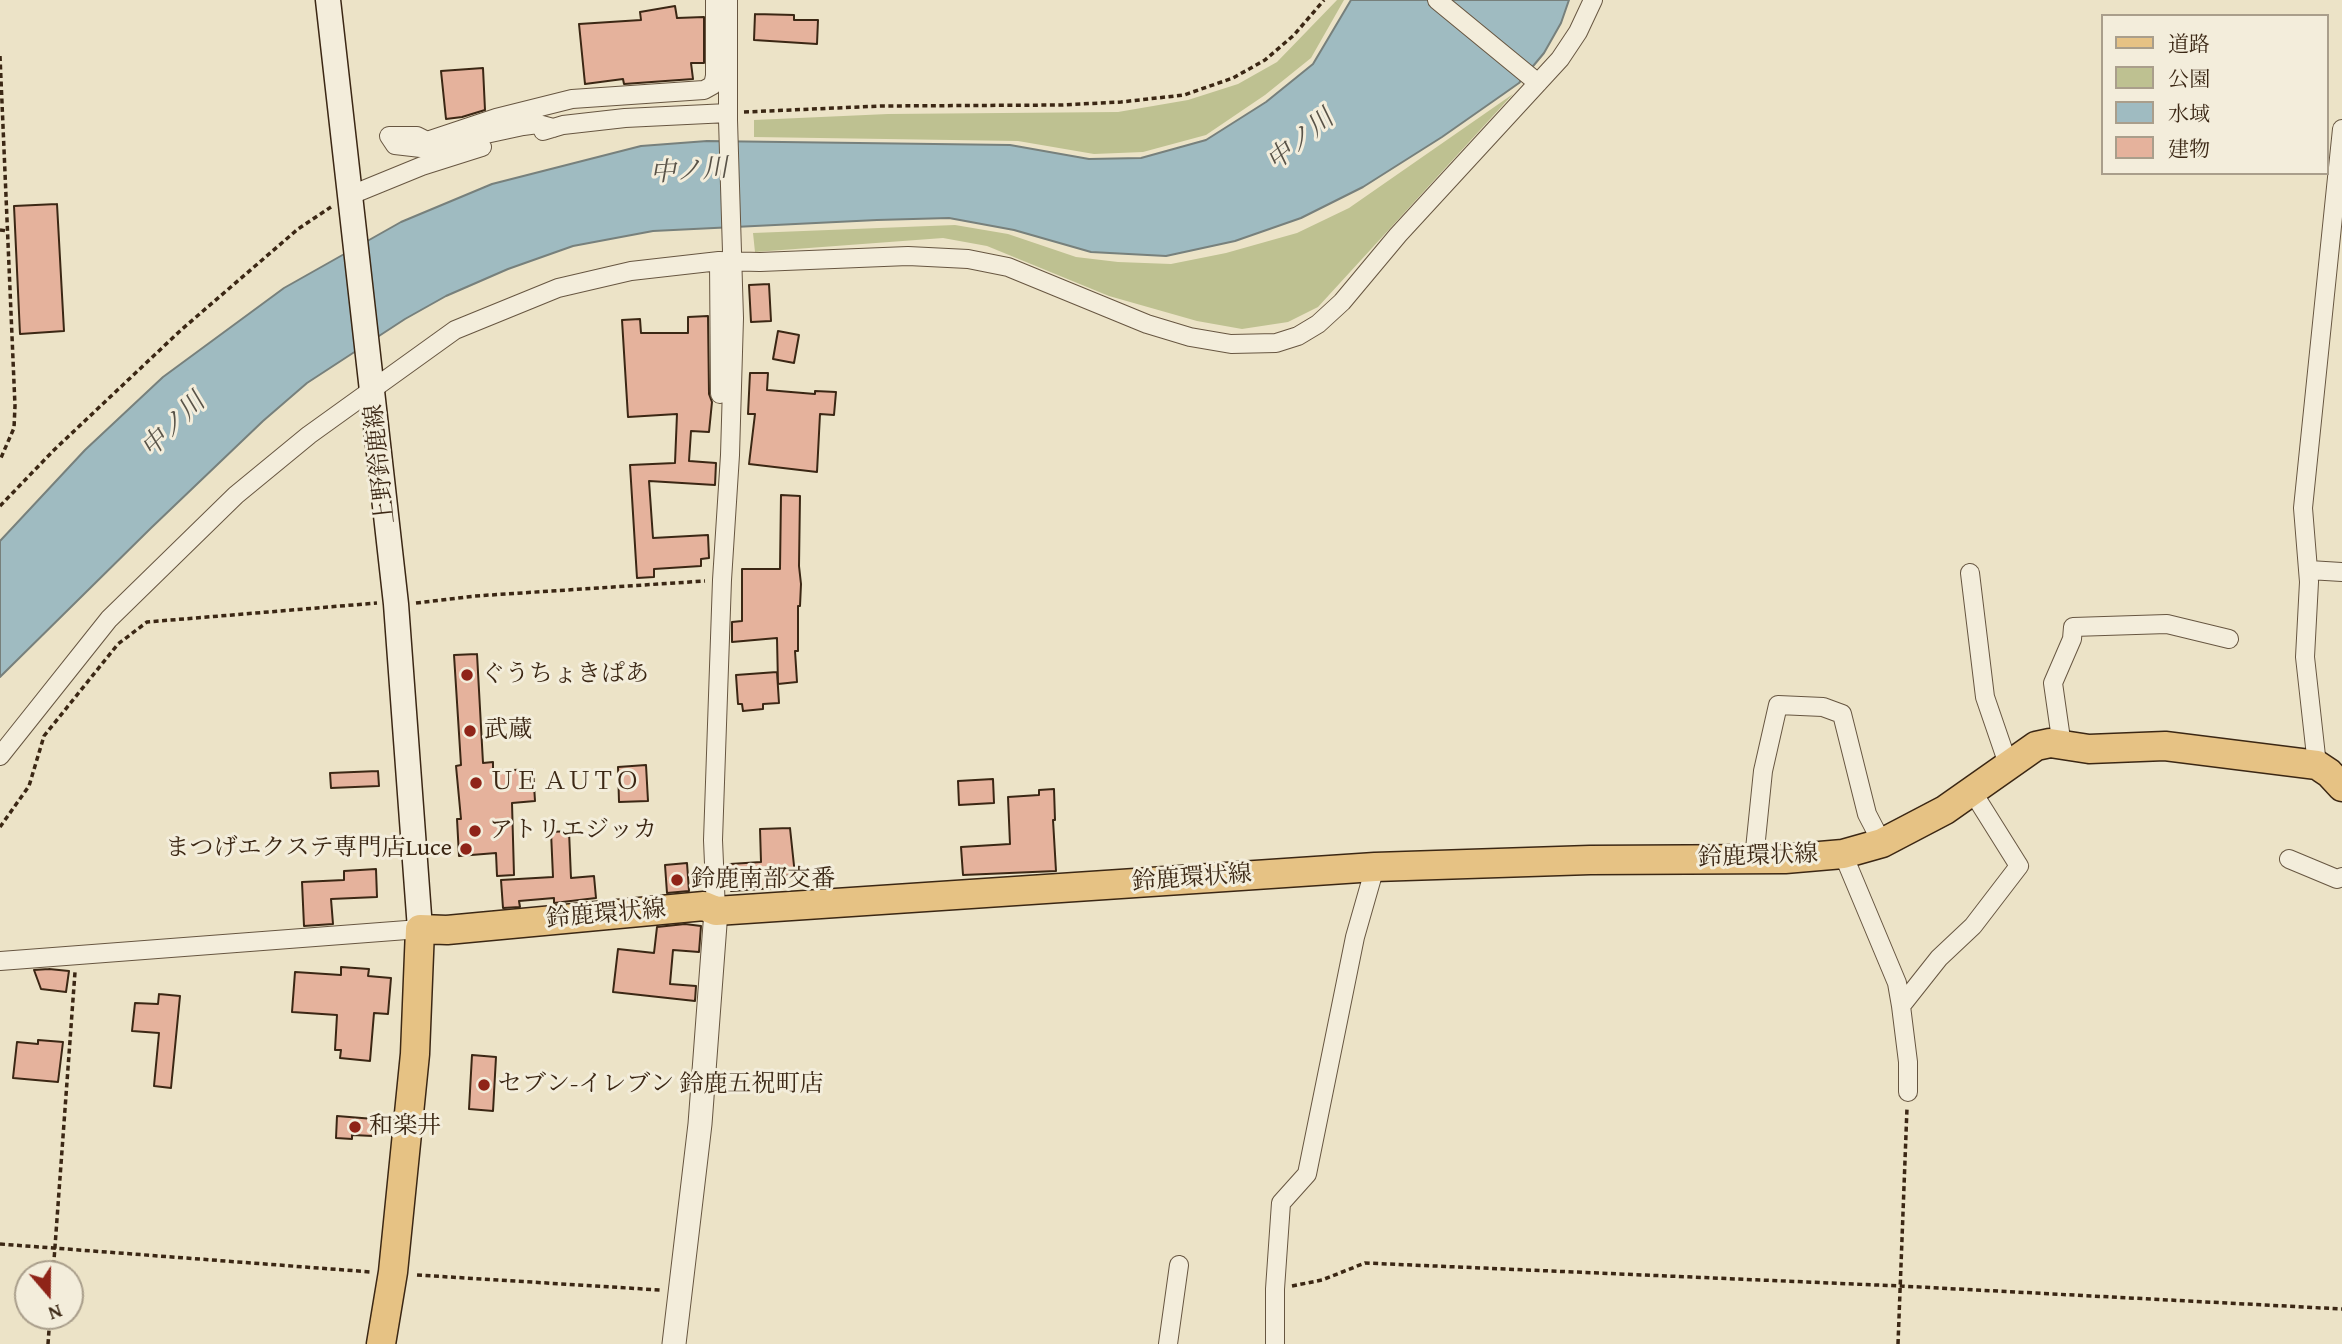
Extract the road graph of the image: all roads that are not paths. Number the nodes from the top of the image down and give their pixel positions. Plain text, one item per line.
1 (328, 0) edge
2 (715, 0) edge
3 (728, 0) edge
4 (1437, 0) edge
5 (1593, 0) edge
6 (1538, 83) junction
7 (728, 116) junction
8 (553, 128) junction
9 (2342, 129) edge
10 (351, 194) junction
11 (728, 260) junction
12 (372, 385) junction
13 (2309, 570) junction
14 (2342, 572) edge
15 (1970, 573) dead end
16 (2229, 639) dead end
17 (2062, 746) junction
18 (0, 756) edge
19 (2317, 765) junction
20 (2009, 767) junction
21 (2342, 787) edge
22 (1972, 791) junction
23 (1882, 843) junction
24 (1843, 854) junction
25 (1754, 859) junction
26 (2289, 859) dead end
27 (1375, 867) junction
28 (2342, 877) edge
29 (716, 911) junction
30 (420, 929) junction
31 (0, 961) edge
32 (1901, 1006) junction
33 (1908, 1092) road end
34 (1179, 1265) dead end
35 (381, 1344) edge
36 (674, 1344) edge
37 (1168, 1344) edge
38 (1275, 1344) edge

1 - 10 main road, 上野鈴鹿線
2 - 8 street
3 - 7 street
4 - 6 street
5 - 6 street
6 - 11 street
7 - 8 street
7 - 11 street
8 - 10 street
9 - 13 street
10 - 12 main road, 上野鈴鹿線
11 - 12 street
11 - 29 street
12 - 18 street
12 - 30 main road, 上野鈴鹿線
13 - 14 street
13 - 19 street
15 - 20 street
16 - 17 street
17 - 19 main road, 鈴鹿環状線
17 - 20 main road, 鈴鹿環状線
19 - 21 main road
20 - 22 main road, 鈴鹿環状線
22 - 23 main road, 鈴鹿環状線
22 - 32 street
23 - 24 main road, 鈴鹿環状線
23 - 25 street
24 - 25 main road, 鈴鹿環状線
24 - 32 street
25 - 27 main road, 鈴鹿環状線
26 - 28 street
27 - 29 main road, 鈴鹿環状線
27 - 38 street
29 - 30 main road, 鈴鹿環状線
29 - 36 street
30 - 31 street
30 - 35 main road
32 - 33 street
34 - 37 street

